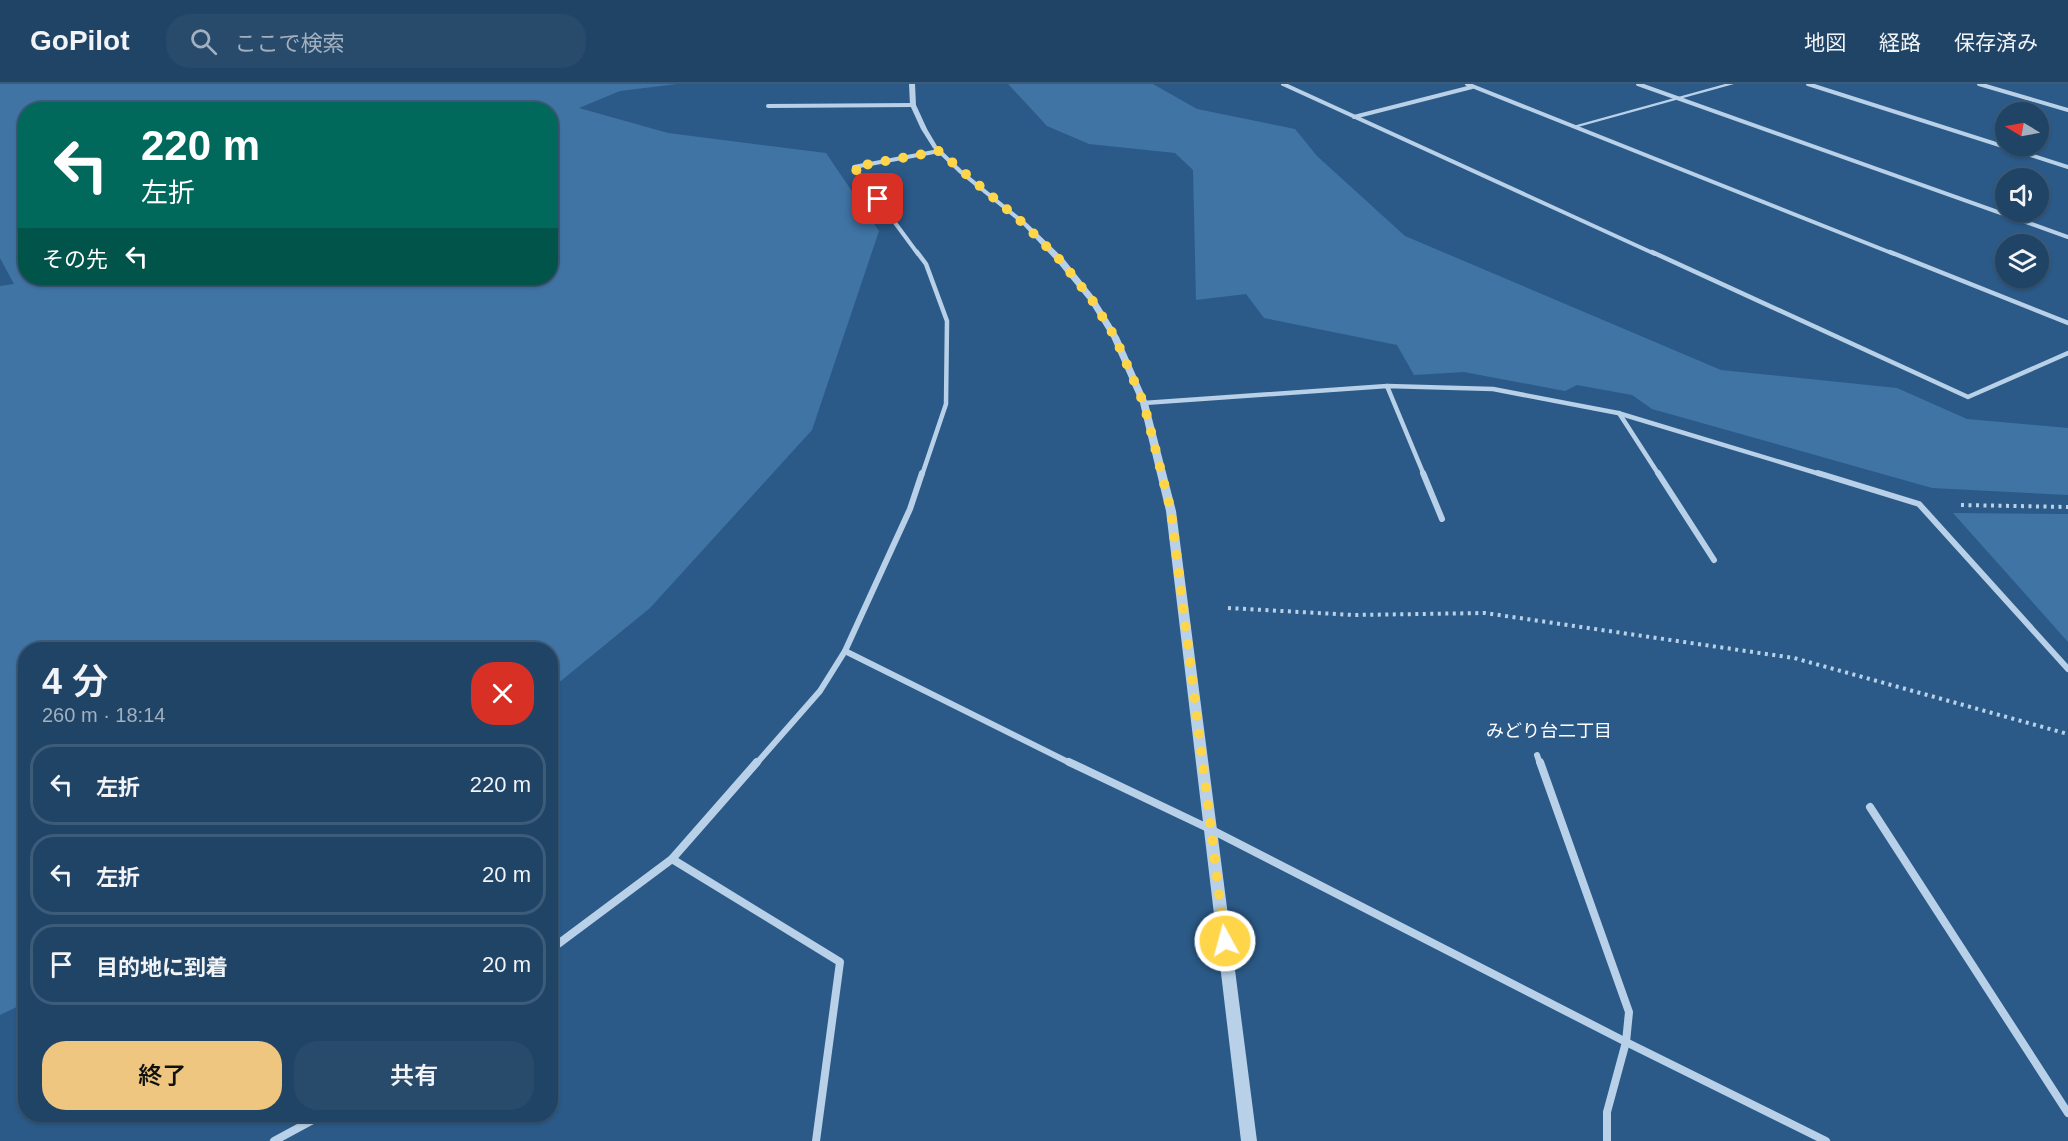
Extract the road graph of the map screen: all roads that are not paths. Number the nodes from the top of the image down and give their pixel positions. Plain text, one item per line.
1 (912, 84) edge
2 (1283, 84) edge
3 (1467, 84) edge
4 (1638, 84) edge
5 (1731, 84) edge
6 (1808, 84) edge
7 (1979, 84) edge
8 (1473, 87) junction
9 (1678, 98) junction
10 (913, 105) junction
11 (768, 106) dead end
12 (2068, 110) edge
13 (1354, 117) junction
14 (1576, 126) junction
15 (939, 151) junction
16 (2068, 167) edge
17 (2068, 237) edge
18 (2068, 323) edge
19 (2068, 353) edge
20 (1387, 386) junction
21 (1144, 404) junction
22 (1618, 412) junction
23 (1442, 519) dead end
24 (1714, 560) dead end
25 (844, 651) junction
26 (2068, 669) edge
27 (1537, 755) dead end
28 (1870, 807) dead end
29 (1212, 830) junction
30 (672, 859) junction
31 (558, 944) edge
32 (1626, 1042) junction
33 (2068, 1113) edge
34 (309, 1122) edge
35 (274, 1141) edge
36 (816, 1141) edge
37 (1249, 1141) edge
38 (1606, 1141) edge
39 (1826, 1141) edge

1 - 10 street
2 - 13 street
3 - 8 street
4 - 9 street
5 - 9 street
6 - 16 street
7 - 12 street
8 - 13 street
8 - 14 street
9 - 14 street
9 - 17 street
10 - 11 street
10 - 15 street
13 - 19 street
14 - 18 street
15 - 21 street
15 - 25 street
20 - 21 street
20 - 22 street
20 - 23 street
21 - 29 street
22 - 24 street
22 - 26 street
25 - 29 street
25 - 30 street
27 - 32 street
28 - 33 street
29 - 32 street
29 - 37 street
30 - 31 street
30 - 36 street
32 - 38 street
32 - 39 street
34 - 35 street

